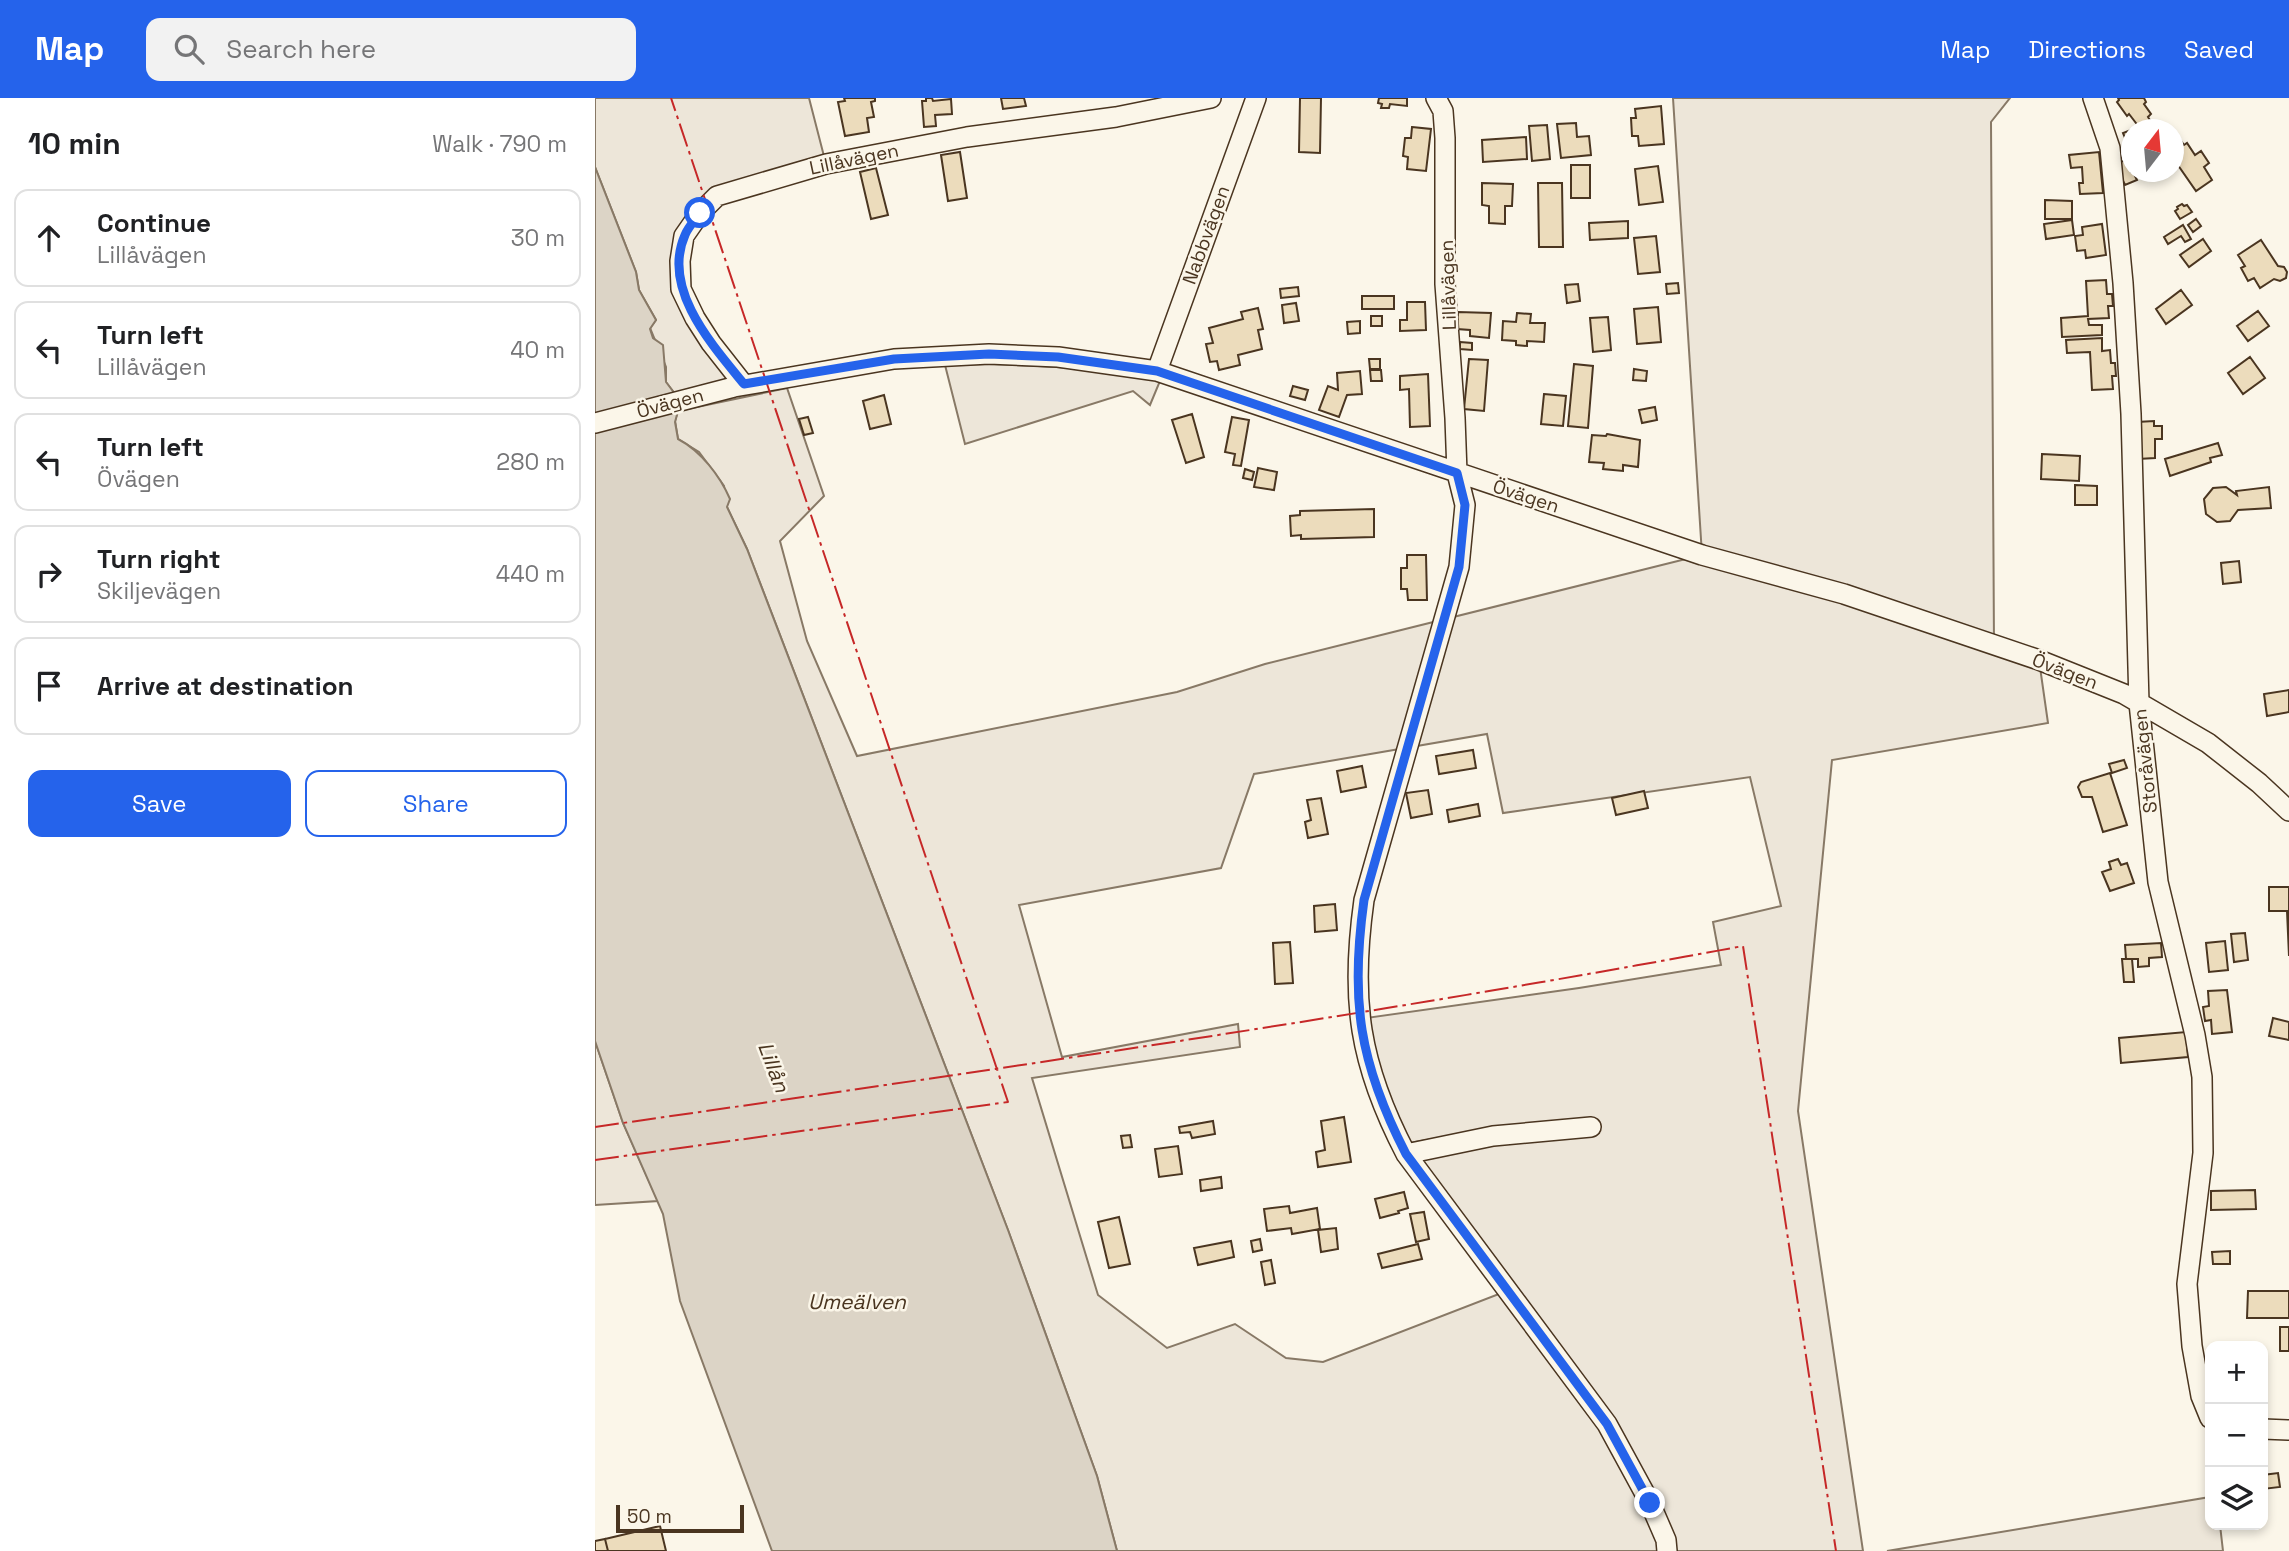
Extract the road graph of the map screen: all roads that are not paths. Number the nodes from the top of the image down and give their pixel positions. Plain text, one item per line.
1 (1211, 98) edge
2 (1256, 98) edge
3 (1436, 98) edge
4 (2093, 98) edge
5 (1157, 371) junction
6 (744, 384) junction
7 (595, 423) edge
8 (1457, 473) junction
9 (2139, 703) junction
10 (2289, 811) edge
11 (1591, 1127) dead end
12 (1406, 1154) junction
13 (2205, 1406) edge
14 (2268, 1429) edge
15 (2289, 1430) edge
16 (1667, 1551) edge

1 - 6 street, Lillåvägen
2 - 5 street, Nabbvägen
3 - 8 street, Lillåvägen
4 - 9 street, Storåvägen
5 - 6 street, Övägen
5 - 8 street, Övägen
6 - 7 street, Övägen
8 - 9 street, Övägen
8 - 12 street, Lillåvägen
9 - 10 street, Övägen
9 - 13 street, Storåvägen
11 - 12 street
12 - 16 street, Lillåvägen
14 - 15 street

